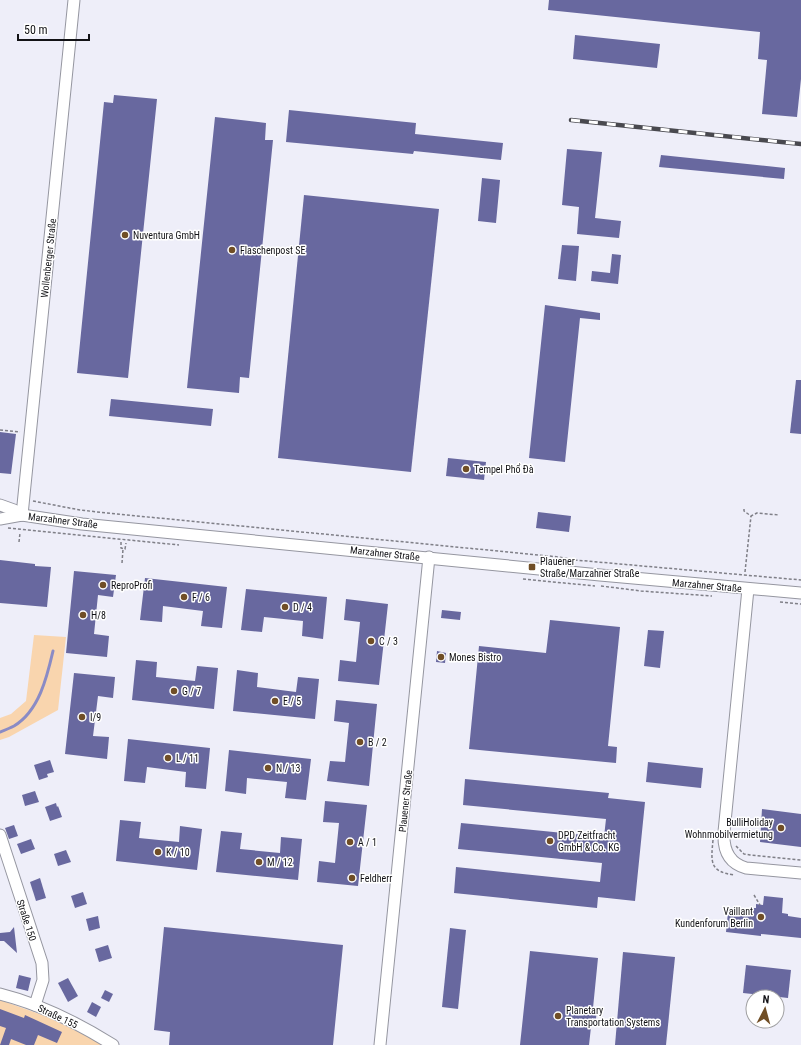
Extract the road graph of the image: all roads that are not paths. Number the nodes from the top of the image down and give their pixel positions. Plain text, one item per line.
1 (74, 0) edge
2 (0, 505) edge
3 (22, 515) junction
4 (0, 519) edge
5 (429, 557) junction
6 (748, 589) junction
7 (801, 593) edge
8 (0, 835) edge
9 (801, 873) edge
10 (0, 994) edge
11 (35, 1005) junction
12 (113, 1045) edge
13 (380, 1045) edge

1 - 3 street, Wollenberger Straße
2 - 3 street, Marzahner Straße
3 - 4 street, Marzahner Straße
3 - 5 street, Marzahner Straße
5 - 6 street, Marzahner Straße
5 - 13 street, Plauener Straße
6 - 7 street, Marzahner Straße
6 - 9 street, Marzahner Straße
8 - 11 street, Straße 150
10 - 11 street, Straße 155
11 - 12 street, Straße 155

